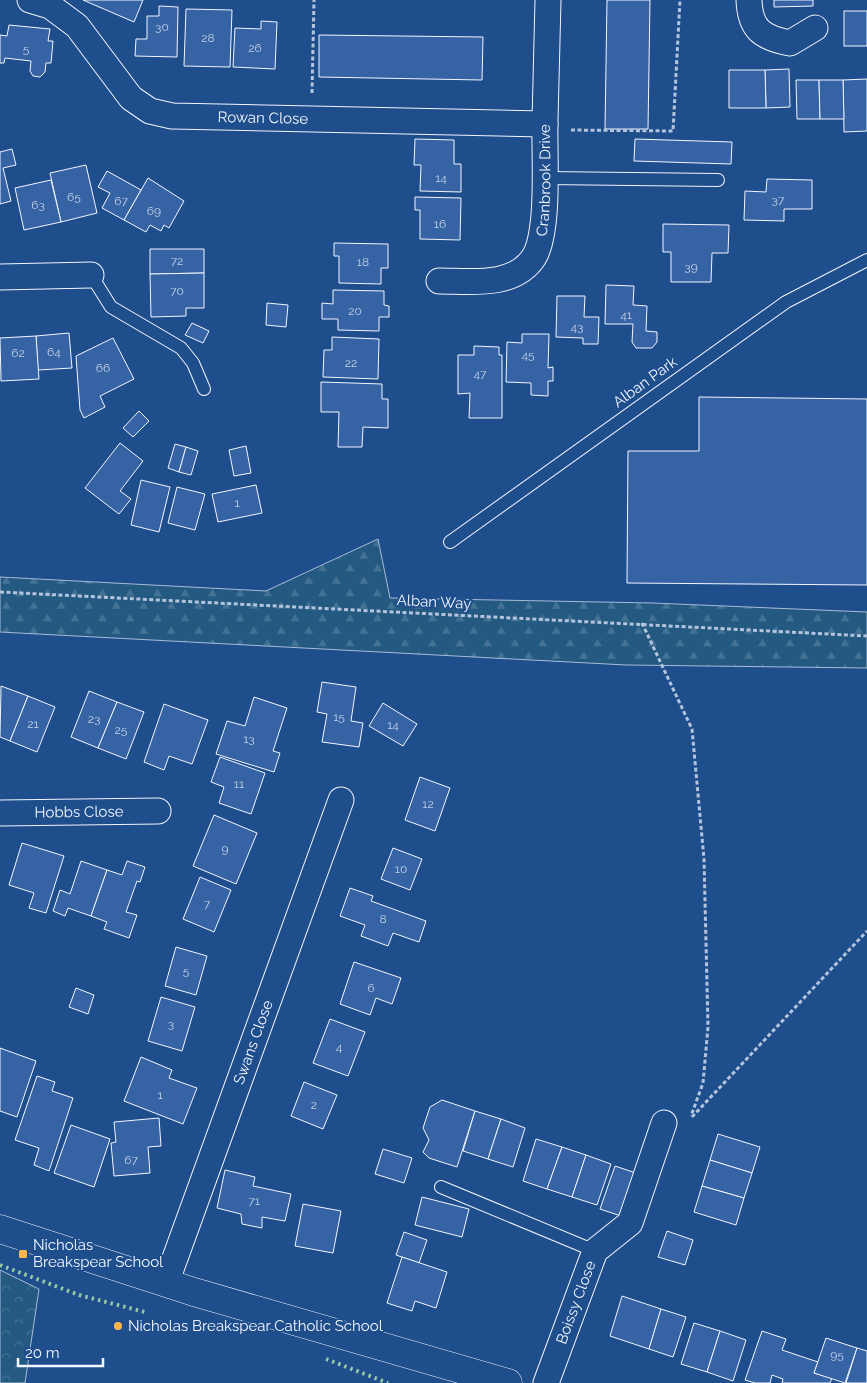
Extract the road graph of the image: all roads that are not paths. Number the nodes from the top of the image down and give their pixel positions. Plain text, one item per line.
1 (30, 0) edge
2 (548, 0) edge
3 (749, 0) edge
4 (815, 28) dead end
5 (545, 127) junction
6 (546, 178) junction
7 (718, 180) dead end
8 (867, 260) edge
9 (91, 275) joint
10 (0, 277) edge
11 (439, 281) dead end
12 (204, 389) dead end
13 (450, 542) dead end
14 (341, 800) dead end
15 (158, 811) dead end
16 (0, 813) edge
17 (664, 1123) dead end
18 (441, 1187) dead end
19 (0, 1229) edge
20 (595, 1251) junction
21 (166, 1283) junction
22 (508, 1383) edge
23 (546, 1383) edge

1 - 5 street, Rowan Close
2 - 5 street, Cranbrook Drive
3 - 4 street
5 - 6 street, Cranbrook Drive
6 - 7 lane
6 - 11 street, Cranbrook Drive
8 - 13 lane, Alban Park
9 - 10 street
9 - 12 lane
14 - 21 street, Swans Close
15 - 16 street, Hobbs Close
17 - 20 street, Boissy Close
18 - 20 lane
19 - 21 street
20 - 23 street, Boissy Close
21 - 22 street

